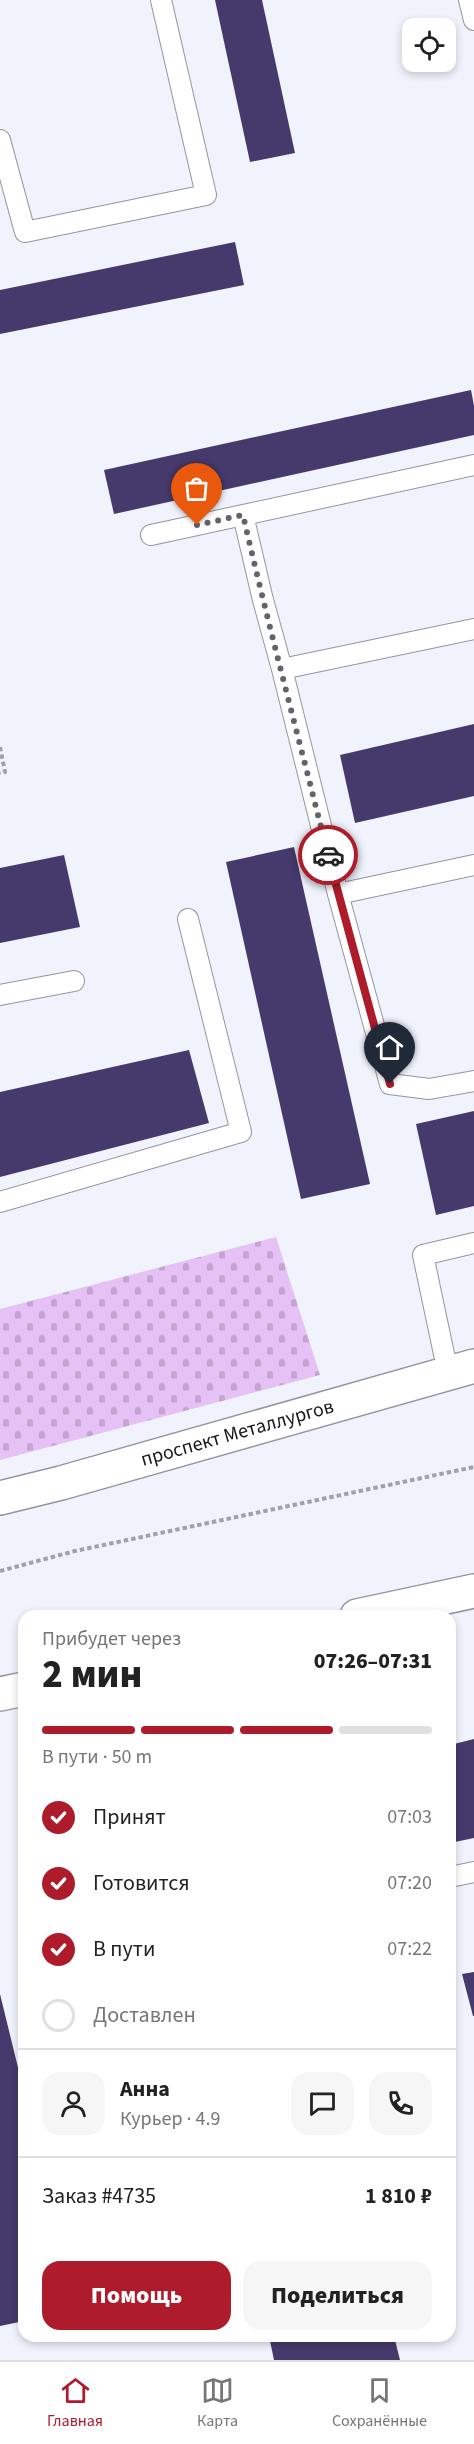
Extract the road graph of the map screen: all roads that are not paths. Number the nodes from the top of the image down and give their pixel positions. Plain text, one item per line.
1 (161, 0) edge
2 (469, 0) edge
3 (474, 20) edge
4 (0, 140) edge
5 (474, 465) edge
6 (243, 515) junction
7 (151, 535) dead end
8 (474, 629) edge
9 (282, 669) junction
10 (474, 865) edge
11 (338, 894) junction
12 (188, 919) dead end
13 (74, 981) dead end
14 (0, 995) edge
15 (474, 1081) edge
16 (0, 1202) edge
17 (474, 1243) edge
18 (462, 1369) edge
19 (0, 1498) edge
20 (474, 1590) edge
21 (384, 1610) edge
22 (18, 1690) edge
23 (0, 1694) edge
24 (474, 1872) edge
25 (456, 1876) edge

1 - 4 lane
2 - 3 lane
5 - 6 lane
6 - 7 lane
6 - 9 lane
8 - 9 lane
9 - 11 lane
10 - 11 lane
11 - 15 lane
12 - 16 lane
13 - 14 lane
17 - 18 lane
18 - 19 street, проспект Металлургов
20 - 21 street
22 - 23 street
24 - 25 lane

